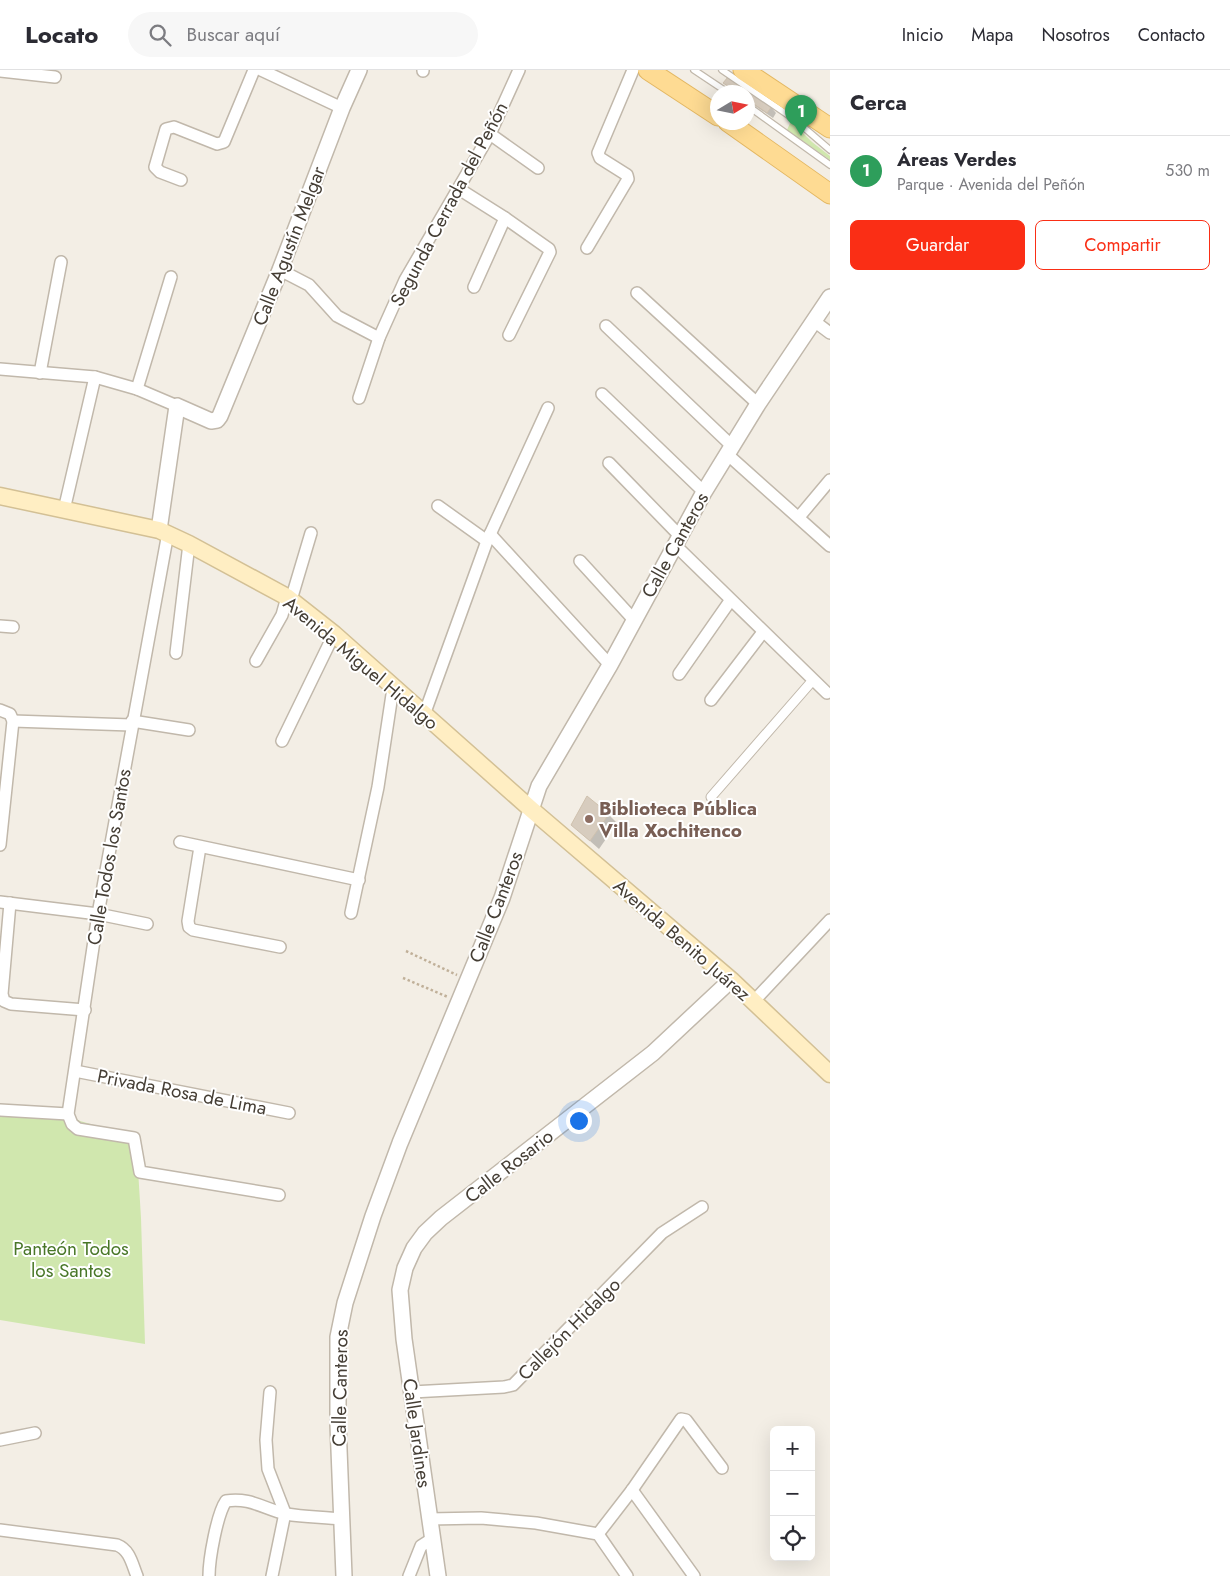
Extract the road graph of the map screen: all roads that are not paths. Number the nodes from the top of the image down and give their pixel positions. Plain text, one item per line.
1 (254, 70) edge
2 (261, 70) edge
3 (519, 70) edge
4 (634, 70) edge
5 (648, 70) edge
6 (694, 70) edge
7 (722, 70) edge
8 (743, 70) edge
9 (0, 71) edge
10 (357, 71) edge
11 (55, 77) dead end
12 (716, 85) edge
13 (342, 108) junction
14 (710, 111) edge
15 (755, 111) edge
16 (830, 128) edge
17 (739, 130) edge
18 (490, 134) junction
19 (830, 150) edge
20 (830, 164) edge
21 (538, 168) dead end
22 (181, 180) dead end
23 (459, 189) junction
24 (830, 194) edge
25 (505, 218) junction
26 (587, 248) dead end
27 (61, 262) dead end
28 (280, 270) junction
29 (171, 277) dead end
30 (474, 286) dead end
31 (637, 293) dead end
32 (830, 297) edge
33 (814, 321) junction
34 (606, 326) dead end
35 (830, 333) edge
36 (509, 334) dead end
37 (379, 338) junction
38 (0, 369) edge
39 (40, 373) junction
40 (95, 377) junction
41 (137, 390) junction
42 (602, 394) dead end
43 (360, 398) dead end
44 (758, 404) junction
45 (177, 406) junction
46 (548, 408) dead end
47 (730, 450) junction
48 (609, 463) dead end
49 (830, 480) edge
50 (704, 492) junction
51 (0, 496) edge
52 (438, 506) dead end
53 (64, 510) junction
54 (799, 517) junction
55 (164, 531) junction
56 (311, 533) dead end
57 (489, 537) junction
58 (677, 541) junction
59 (189, 544) junction
60 (830, 546) edge
61 (580, 561) dead end
62 (289, 599) junction
63 (730, 601) junction
64 (634, 620) junction
65 (0, 626) edge
66 (13, 628) dead end
67 (763, 632) junction
68 (334, 634) junction
69 (176, 653) dead end
70 (256, 661) dead end
71 (610, 665) junction
72 (679, 674) dead end
73 (813, 680) junction
74 (393, 688) junction
75 (827, 693) dead end
76 (711, 700) dead end
77 (8, 715) edge
78 (424, 715) junction
79 (132, 723) junction
80 (189, 730) dead end
81 (282, 741) dead end
82 (711, 797) dead end
83 (532, 810) junction
84 (180, 842) dead end
85 (0, 845) edge
86 (200, 847) junction
87 (359, 880) junction
88 (5, 903) edge
89 (351, 913) dead end
90 (98, 914) junction
91 (830, 920) edge
92 (147, 924) dead end
93 (280, 947) dead end
94 (731, 980) junction
95 (753, 1002) junction
96 (85, 1010) junction
97 (75, 1071) junction
98 (830, 1074) edge
99 (0, 1110) edge
100 (289, 1113) dead end
101 (68, 1114) junction
102 (279, 1195) dead end
103 (702, 1207) dead end
104 (400, 1290) joint
105 (270, 1392) dead end
106 (412, 1392) junction
107 (35, 1433) dead end
108 (0, 1440) edge
109 (722, 1468) dead end
110 (632, 1490) junction
111 (285, 1513) junction
112 (341, 1519) junction
113 (429, 1519) junction
114 (0, 1530) edge
115 (598, 1534) junction
116 (432, 1539) junction
117 (137, 1576) edge
118 (208, 1576) edge
119 (272, 1576) edge
120 (344, 1576) edge
121 (409, 1576) edge
122 (438, 1576) edge
123 (627, 1576) edge
124 (694, 1576) edge

1 - 22 street
2 - 13 street
3 - 18 street, Segunda Cerrada del Peñón
4 - 26 street
5 - 14 main road
6 - 12 lane
7 - 19 lane
8 - 16 main road
9 - 11 street
10 - 13 street, Calle Agustín Melgar
13 - 28 street, Calle Agustín Melgar
15 - 20 lane
17 - 24 main road
18 - 21 street
18 - 23 street, Segunda Cerrada del Peñón
23 - 25 street
23 - 37 street, Segunda Cerrada del Peñón
25 - 30 street
25 - 36 street
27 - 39 street
28 - 37 street
28 - 45 street, Calle Agustín Melgar
29 - 41 street
31 - 44 street
32 - 33 street, Calle Canteros
33 - 35 street
33 - 44 street, Calle Canteros
34 - 47 street
37 - 43 street, Segunda Cerrada del Peñón
38 - 39 street
39 - 40 street
40 - 41 street
40 - 53 street
41 - 45 street
42 - 50 street
44 - 47 street, Calle Canteros
45 - 55 street
46 - 57 street
47 - 50 street, Calle Canteros
47 - 54 street
48 - 58 street
49 - 54 street
50 - 58 street, Calle Canteros
51 - 53 main road, Avenida Miguel Hidalgo
52 - 57 street
53 - 55 main road, Avenida Miguel Hidalgo
54 - 60 street
55 - 59 main road, Avenida Miguel Hidalgo
55 - 79 street, Calle Todos los Santos
56 - 62 street
57 - 71 street
57 - 78 street
58 - 63 street
58 - 64 street, Calle Canteros
59 - 62 main road, Avenida Miguel Hidalgo
59 - 69 street
61 - 64 street
62 - 68 main road, Avenida Miguel Hidalgo
62 - 70 street
63 - 67 street
63 - 72 street
64 - 71 street, Calle Canteros
65 - 66 street
67 - 73 street
67 - 76 street
68 - 74 main road, Avenida Miguel Hidalgo
68 - 81 street
71 - 83 street, Calle Canteros
73 - 75 street
73 - 82 street
74 - 78 main road, Avenida Miguel Hidalgo
74 - 87 street
77 - 79 street
77 - 85 street
78 - 83 main road, Avenida Miguel Hidalgo
79 - 80 street
79 - 90 street, Calle Todos los Santos
83 - 94 main road, Avenida Benito Juárez
83 - 112 street, Calle Canteros
84 - 86 street
86 - 87 street
86 - 93 street
87 - 89 street
88 - 90 street
88 - 96 street
90 - 92 street
90 - 96 street, Calle Todos los Santos
91 - 95 street
94 - 95 main road, Avenida Benito Juárez
94 - 104 street, Calle Rosario
95 - 98 main road, Avenida Benito Juárez
96 - 97 street, Calle Todos los Santos
97 - 100 street, Privada Rosa de Lima
97 - 101 street, Calle Todos los Santos
99 - 101 street
101 - 102 street
103 - 106 street, Callejón Hidalgo
104 - 106 street, Calle Jardines
105 - 111 street
106 - 113 street, Calle Jardines
107 - 108 street
109 - 110 street
110 - 115 street
110 - 124 street
111 - 112 street
111 - 118 street
111 - 119 street
112 - 120 street, Calle Canteros
113 - 115 street
113 - 116 street, Calle Jardines
114 - 117 street
115 - 123 street
116 - 121 street
116 - 122 street, Calle Jardines

